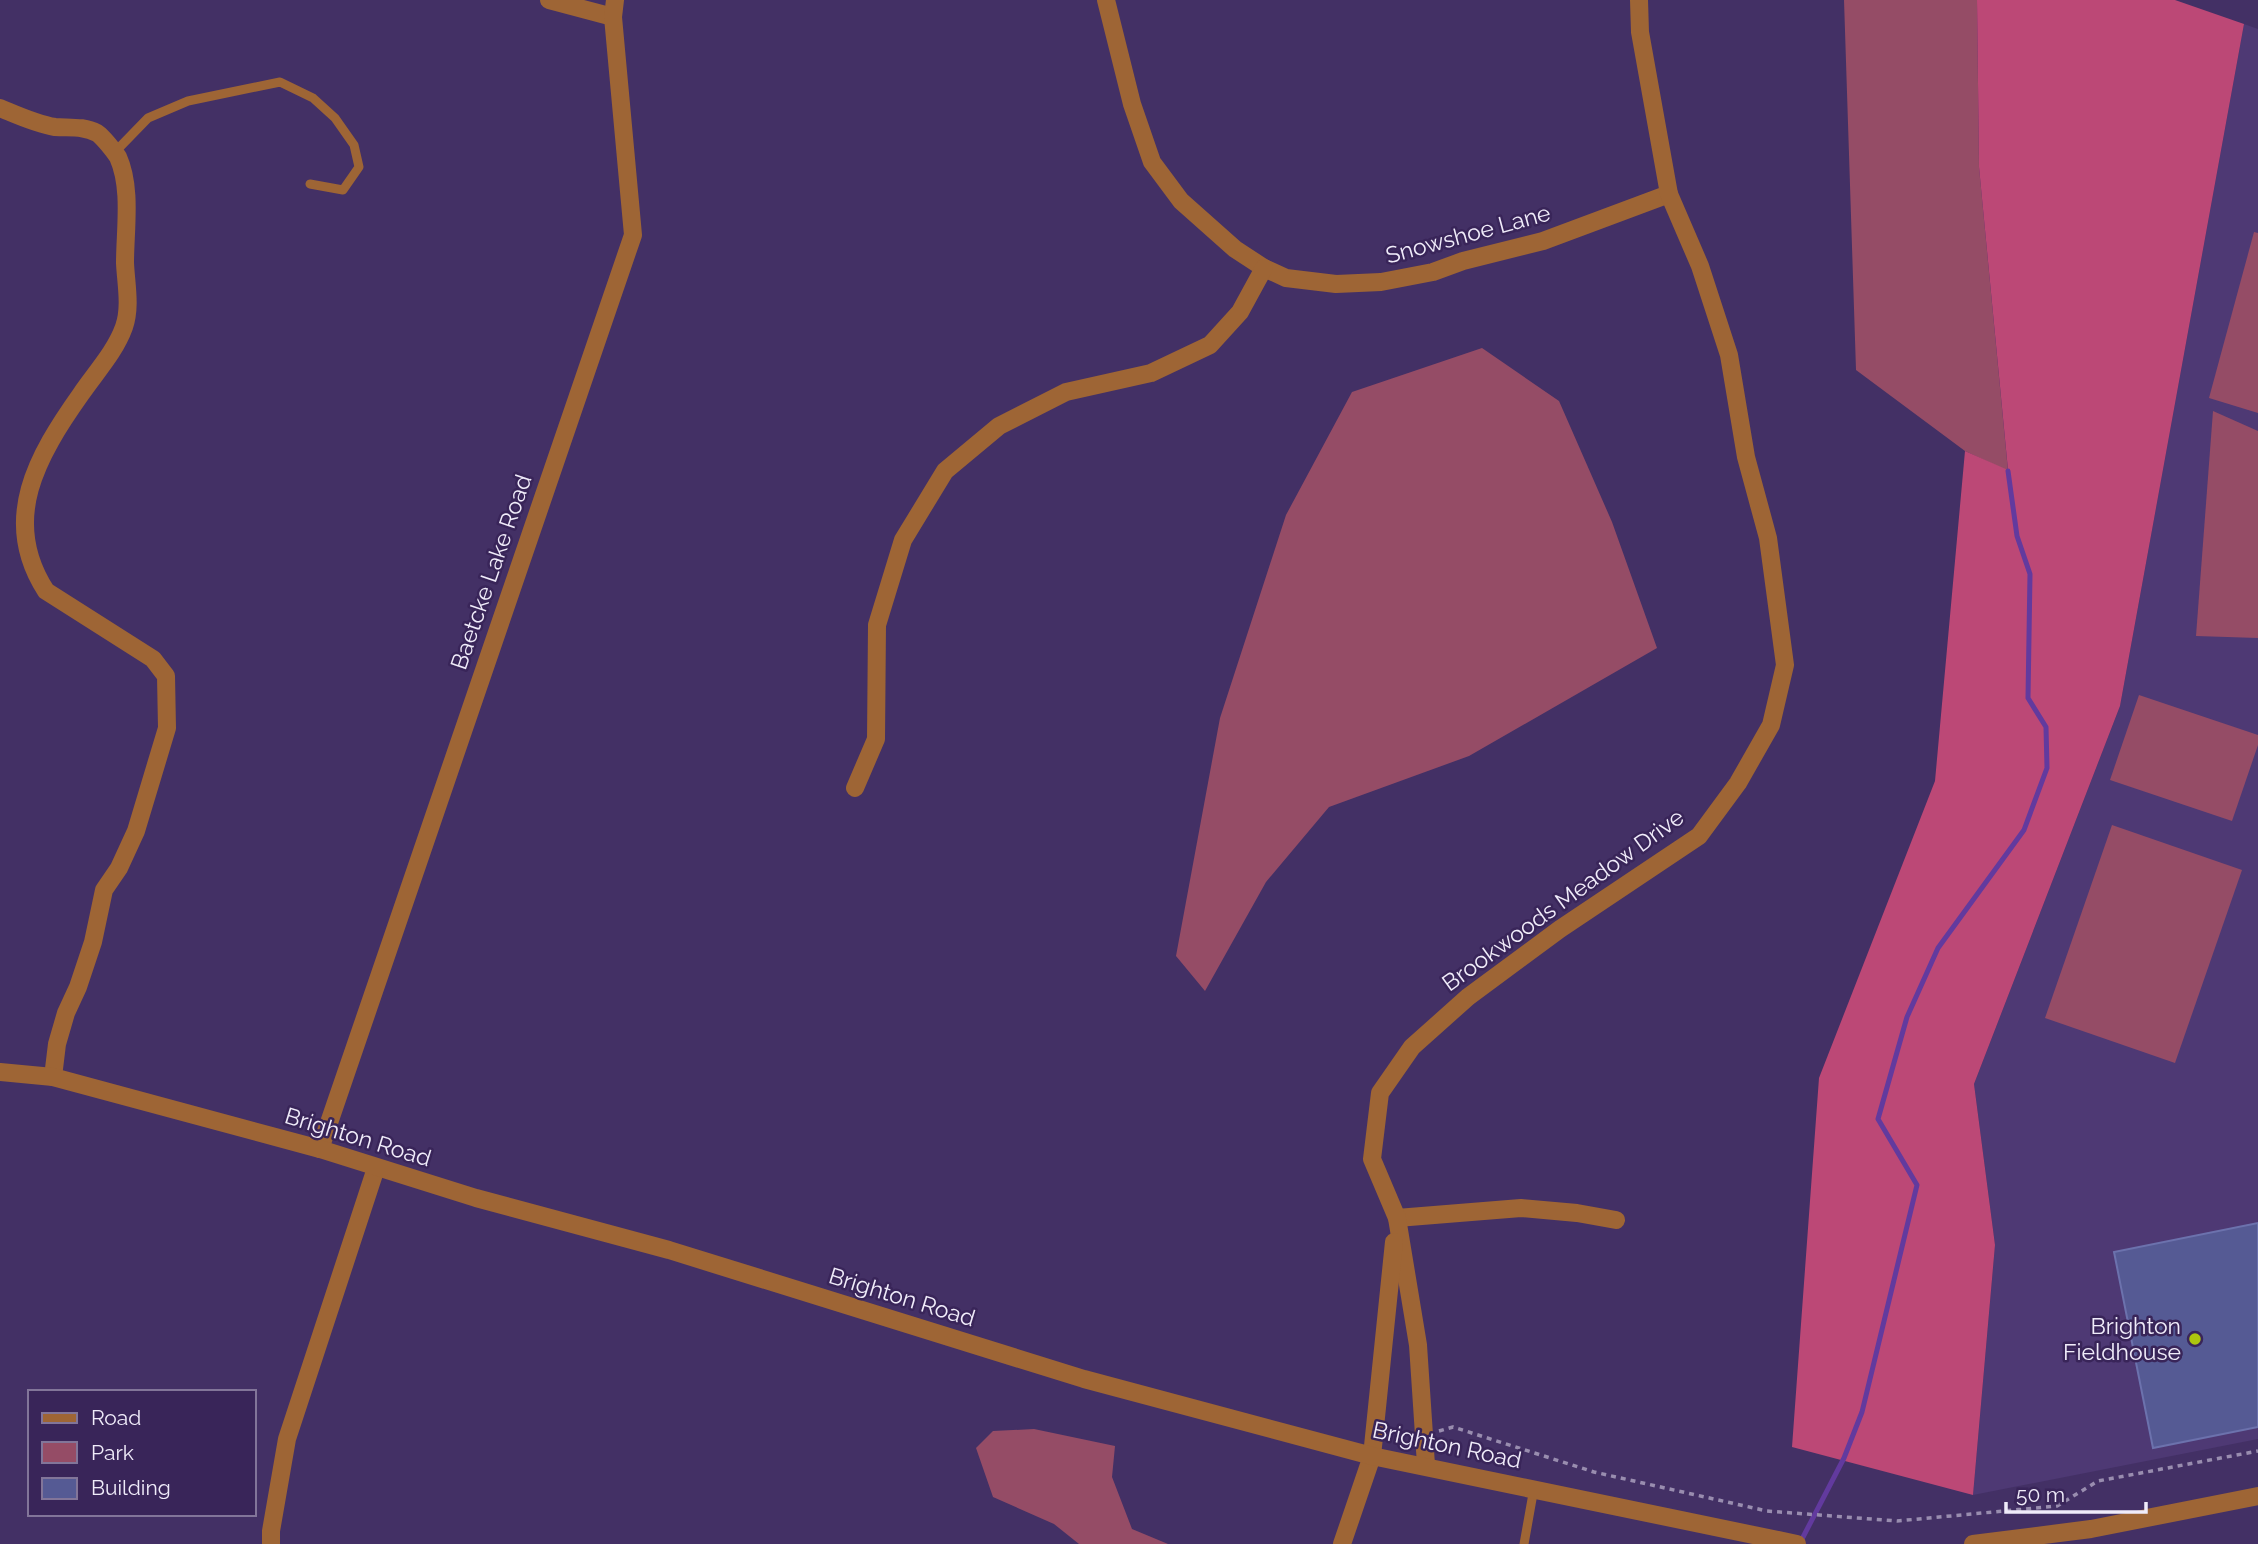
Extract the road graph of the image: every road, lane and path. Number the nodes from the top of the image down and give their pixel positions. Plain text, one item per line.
1 (549, 0) edge
2 (1106, 0) edge
3 (1639, 0) edge
4 (614, 8) edge
5 (0, 108) edge
6 (114, 153) junction
7 (310, 184) dead end
8 (1669, 194) junction
9 (1264, 268) junction
10 (855, 788) dead end
11 (0, 1072) edge
12 (52, 1077) junction
13 (320, 1149) junction
14 (376, 1168) junction
15 (1397, 1218) junction
16 (1616, 1220) dead end
17 (1424, 1435) junction
18 (2258, 1451) edge
19 (1372, 1455) junction
20 (1426, 1465) junction
21 (1534, 1488) junction
22 (2258, 1496) edge
23 (271, 1544) edge
24 (1342, 1544) edge
25 (1524, 1544) edge
26 (1797, 1544) edge
27 (1973, 1544) edge

1 - 4 street
2 - 9 street, Snowshoe Lane
3 - 8 street, Brookwoods Meadow Drive
4 - 13 street, Baetcke Lake Road
5 - 6 street
6 - 7 lane
6 - 12 street
8 - 9 street, Snowshoe Lane
8 - 15 street, Brookwoods Meadow Drive
9 - 10 street
11 - 12 street, Brighton Road
12 - 13 street, Brighton Road
13 - 14 street, Brighton Road
14 - 19 street, Brighton Road
14 - 23 street
15 - 16 street
15 - 17 street, Brookwoods Meadow Drive
15 - 19 street, Brookwoods Meadow Drive
17 - 18 path
17 - 20 street, Brookwoods Meadow Drive
19 - 20 street, Brighton Road
19 - 24 street, Brookwoods Meadow Drive
20 - 21 street, Brighton Road
21 - 25 lane
21 - 26 street, Brighton Road
22 - 27 street

